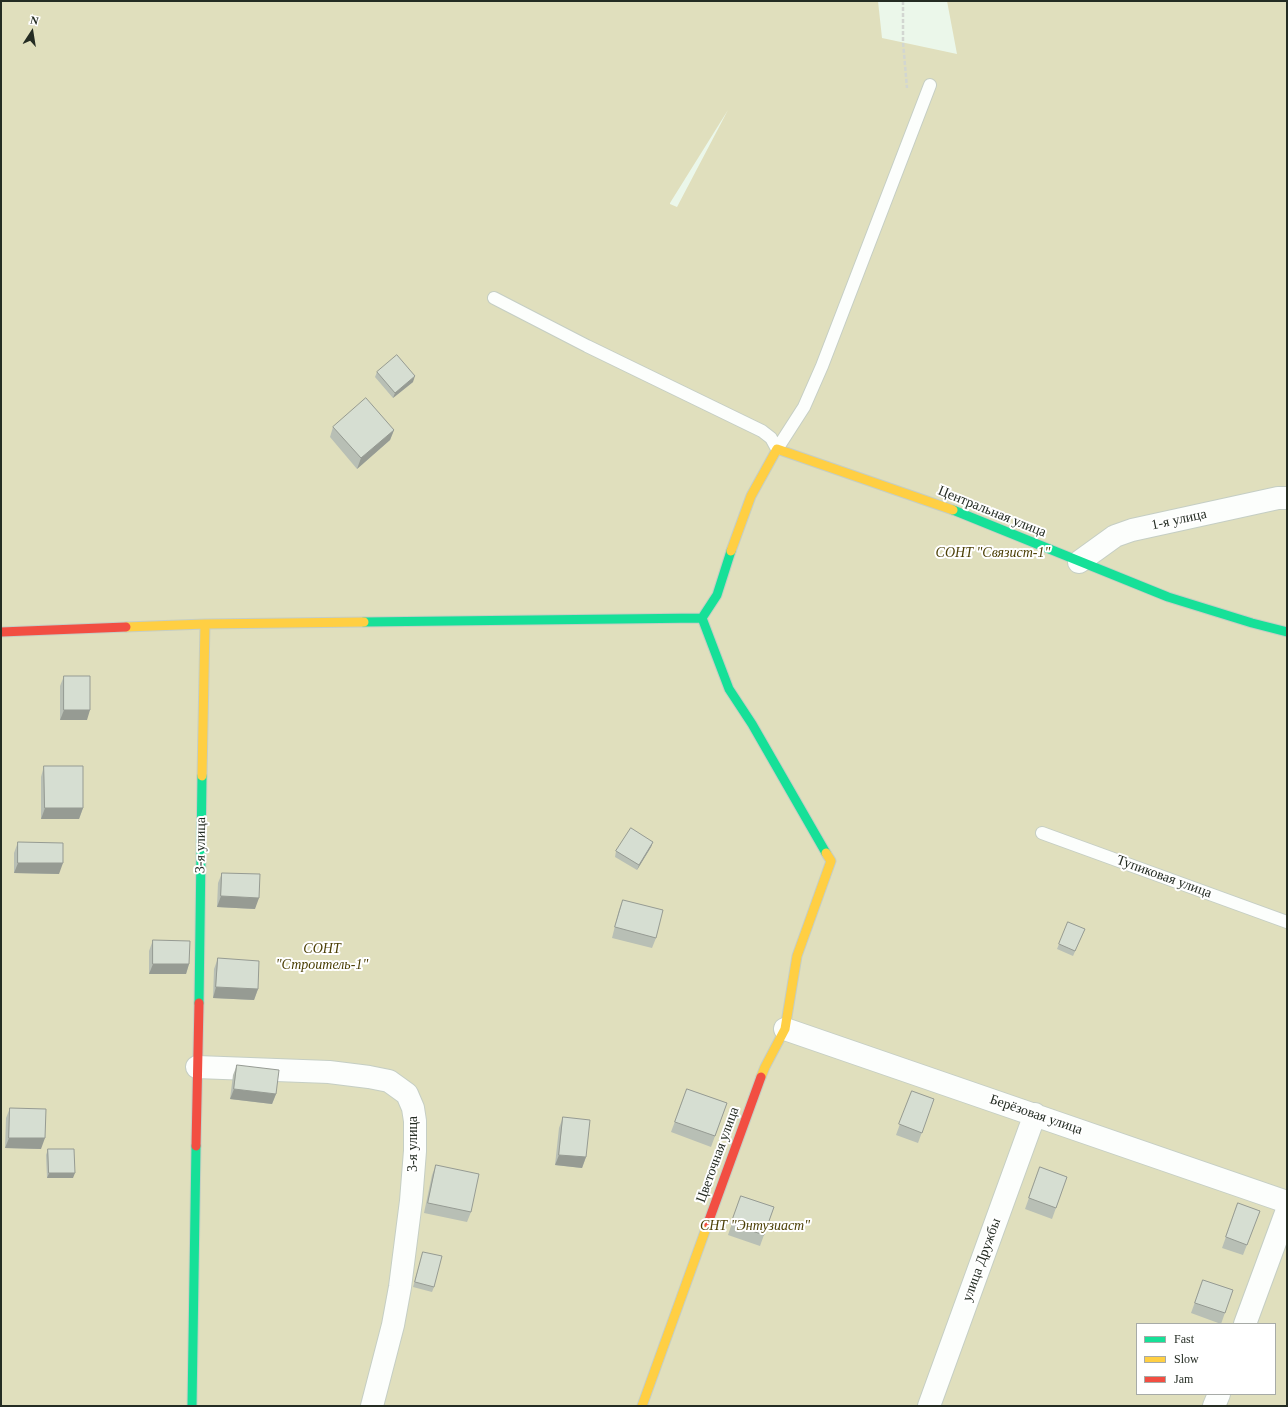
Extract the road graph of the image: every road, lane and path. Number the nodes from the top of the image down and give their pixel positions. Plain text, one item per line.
1 (903, 1) edge
2 (930, 85) joint
3 (494, 298) dead end
4 (777, 449) junction
5 (1287, 498) edge
6 (1079, 562) junction
7 (702, 618) junction
8 (204, 624) junction
9 (1, 632) edge
10 (1287, 632) edge
11 (1042, 833) dead end
12 (1287, 922) edge
13 (785, 1029) junction
14 (197, 1067) junction
15 (1035, 1114) junction
16 (1287, 1202) edge
17 (1287, 1210) edge
18 (1245, 1323) edge
19 (1219, 1395) edge
20 (192, 1406) edge
21 (372, 1406) edge
22 (642, 1406) edge
23 (929, 1406) edge
24 (1214, 1406) edge

1 - 2 path
2 - 4 lane
3 - 4 lane
4 - 6 street, Центральная улица
4 - 7 street
5 - 6 street, 1-я улица
6 - 10 street, Центральная улица
7 - 8 street
7 - 13 street, Цветочная улица
8 - 9 street
8 - 14 street, 3-я улица
11 - 12 lane, Тупиковая улица
13 - 15 street, Берёзовая улица
13 - 22 street, Цветочная улица
14 - 20 street, 3-я улица
14 - 21 street, 3-я улица
15 - 16 street, Берёзовая улица
15 - 23 street, улица Дружбы
17 - 18 street
19 - 24 street

